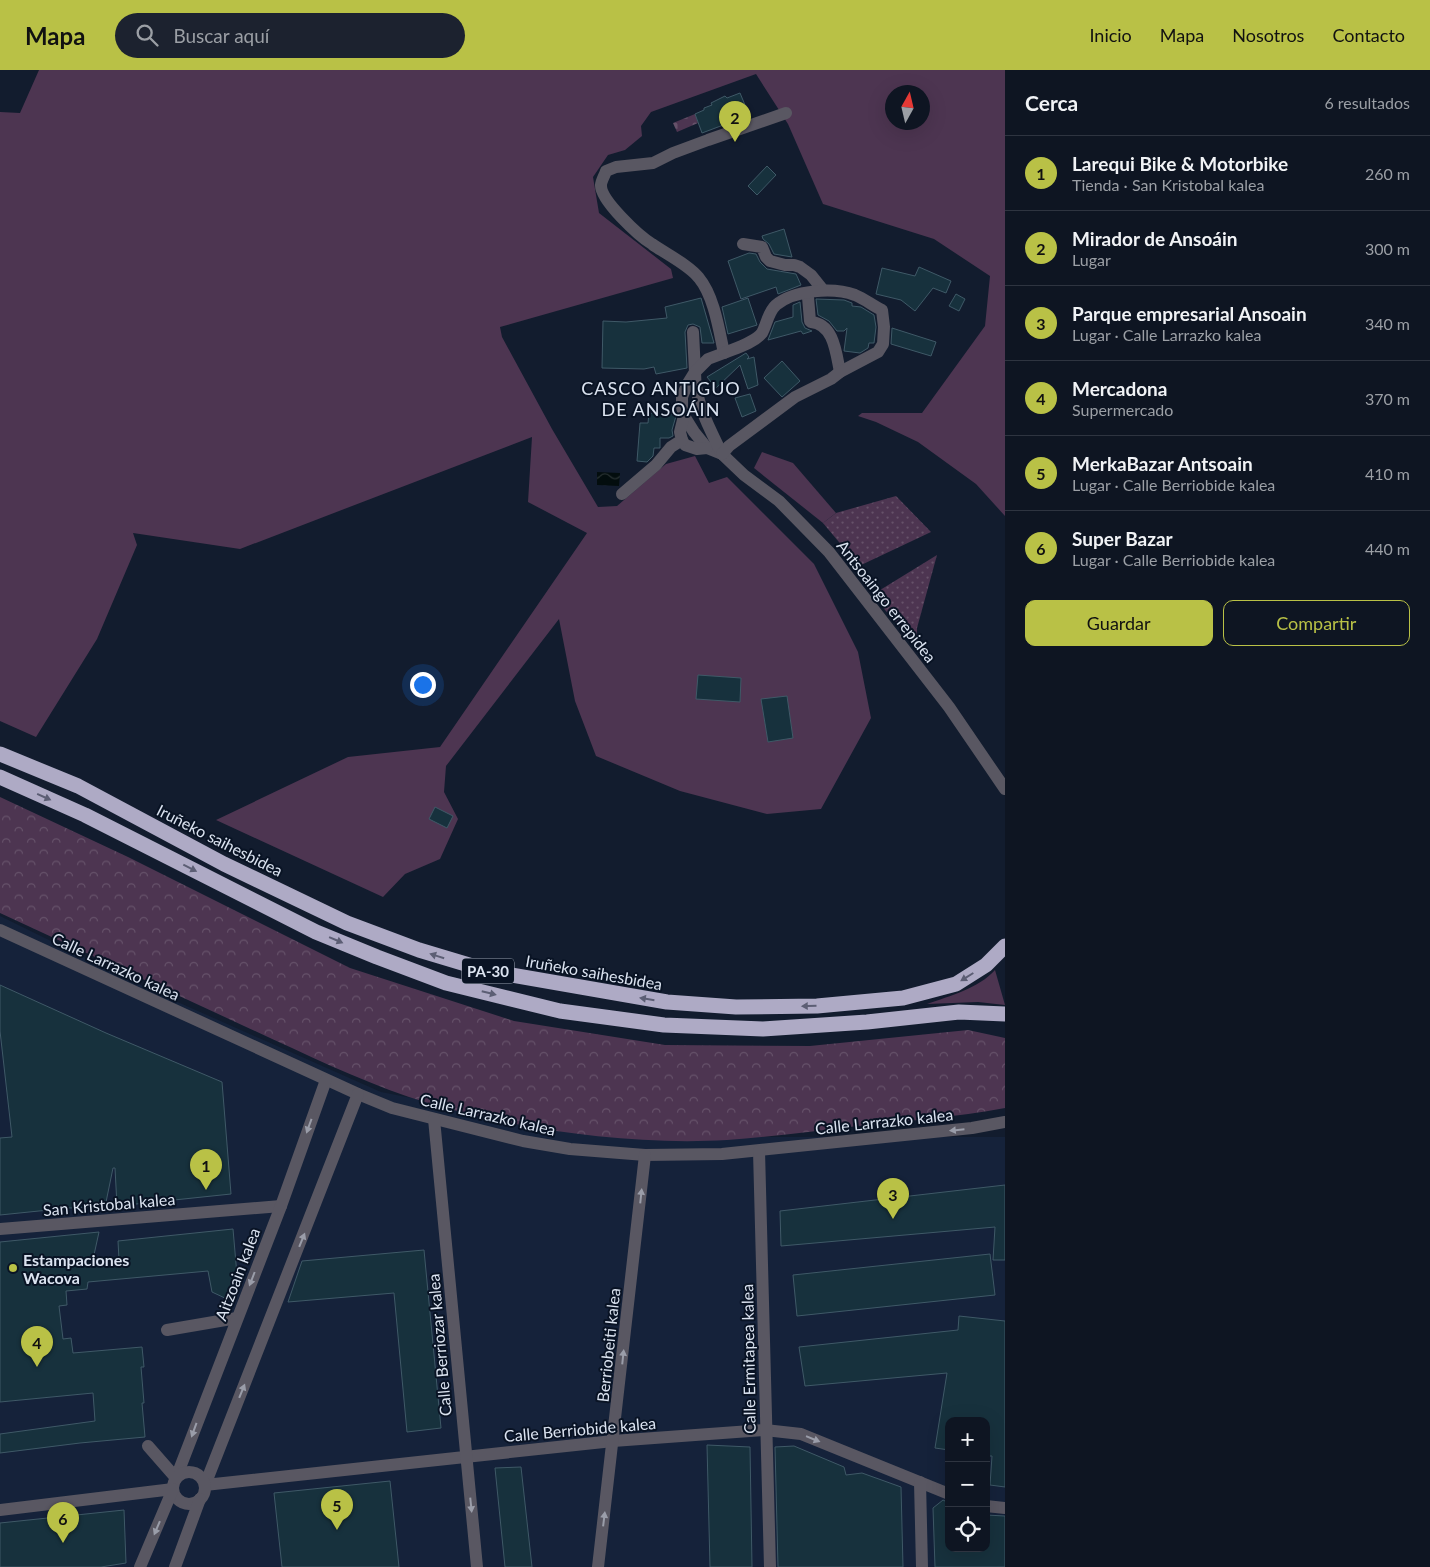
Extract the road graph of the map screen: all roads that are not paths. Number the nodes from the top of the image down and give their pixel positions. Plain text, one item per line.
1 (786, 113) dead end
2 (744, 244) dead end
3 (823, 290) junction
4 (806, 294) junction
5 (693, 332) dead end
6 (724, 353) junction
7 (695, 372) junction
8 (840, 372) junction
9 (684, 416) junction
10 (682, 440) junction
11 (707, 448) junction
12 (722, 454) junction
13 (622, 494) dead end
14 (0, 754) edge
15 (0, 777) edge
16 (1005, 789) edge
17 (0, 930) edge
18 (1005, 946) edge
19 (1005, 1014) edge
20 (326, 1080) junction
21 (358, 1094) junction
22 (434, 1119) junction
23 (1005, 1122) edge
24 (759, 1151) junction
25 (646, 1156) junction
26 (281, 1206) junction
27 (0, 1229) edge
28 (237, 1318) junction
29 (167, 1330) dead end
30 (765, 1430) junction
31 (613, 1441) junction
32 (148, 1446) dead end
33 (466, 1457) junction
34 (920, 1482) junction
35 (175, 1484) junction
36 (204, 1485) junction
37 (945, 1492) edge
38 (200, 1499) junction
39 (990, 1506) edge
40 (1005, 1508) edge
41 (0, 1510) edge
42 (140, 1567) edge
43 (175, 1567) edge
44 (478, 1567) edge
45 (598, 1567) edge
46 (770, 1567) edge
47 (922, 1567) edge

1 - 6 street
2 - 3 street
3 - 4 street
3 - 8 street
4 - 6 street
4 - 8 street
5 - 7 street
6 - 7 street
7 - 9 street
7 - 12 street
8 - 12 street
9 - 10 street
9 - 11 street
10 - 11 street
10 - 13 street
11 - 12 street
12 - 16 street, Antsoaingo errepidea
18 -> 14 highway, Iruñeko saihesbidea / PA-30
15 -> 19 highway, PA-30
17 - 20 street, Calle Larrazko kalea
20 - 21 street, Calle Larrazko kalea
20 -> 26 street, Aitzoain kalea
21 - 22 street, Calle Larrazko kalea
36 -> 21 street
22 - 25 street, Calle Larrazko kalea
22 - 33 street, Calle Berriozar kalea
23 -> 24 street, Calle Larrazko kalea
24 - 25 street, Calle Larrazko kalea
24 - 30 street, Calle Ermitapea kalea
31 -> 25 street, Berriobeiti kalea
26 - 27 street, San Kristobal kalea
26 -> 28 street, Aitzoain kalea
28 - 29 street
28 -> 35 street, Aitzoain kalea
30 - 31 street, Calle Berriobide kalea
30 -> 34 street, Calle Berriobide kalea
30 - 46 street, Calle Ermitapea kalea
31 - 33 street, Calle Berriobide kalea
45 -> 31 street, Berriobeiti kalea
32 - 35 street
33 - 36 street, Calle Berriobide kalea
33 -> 44 street, Calle Berriozar kalea
34 - 37 street, Calle Berriobide kalea
34 - 47 street
35 - 36 street
35 - 38 street
35 - 41 street
35 -> 42 street, Aitzoain kalea
36 - 38 street
38 - 43 street
39 - 40 street

